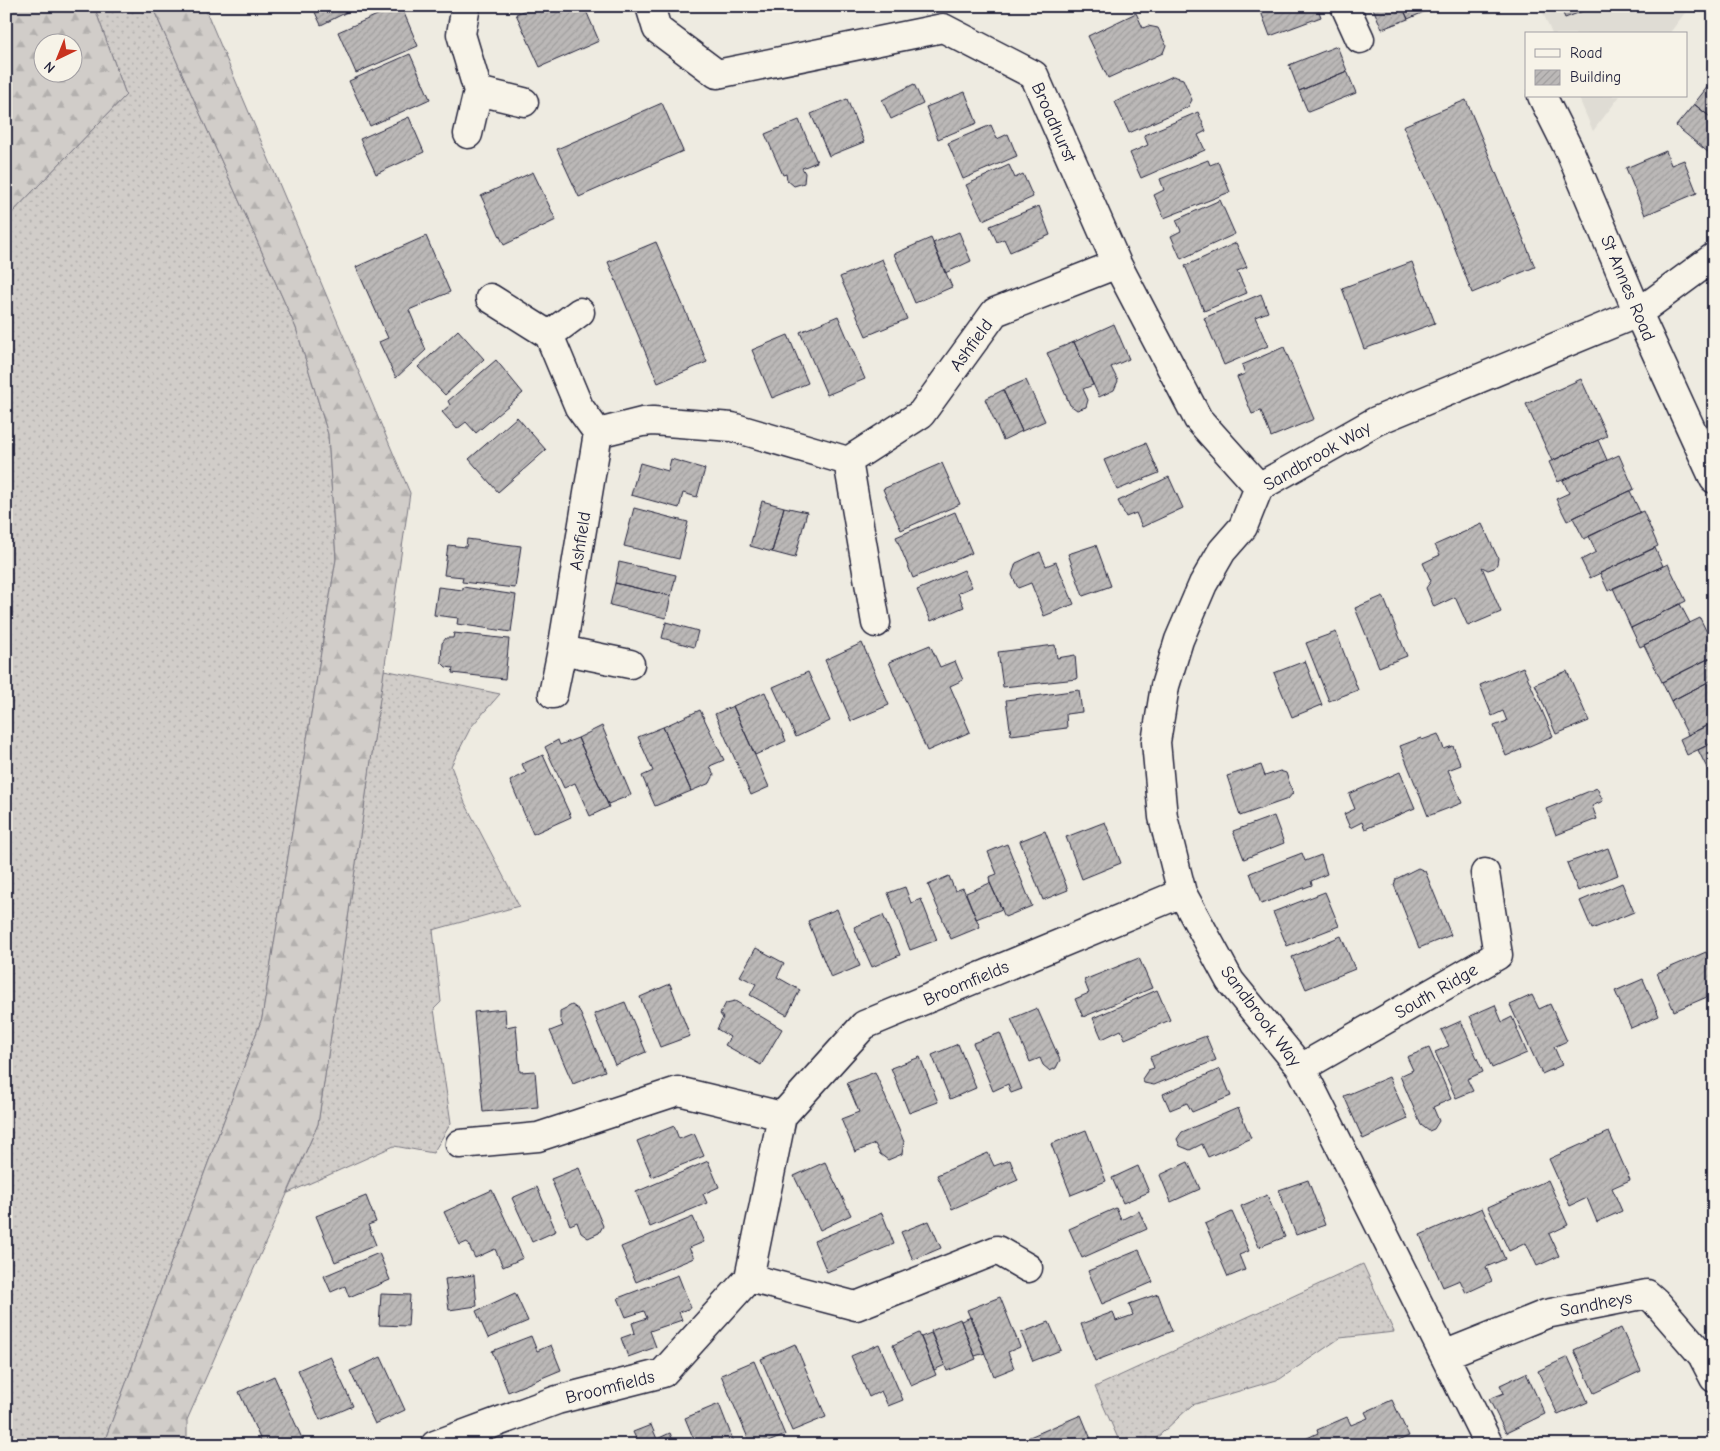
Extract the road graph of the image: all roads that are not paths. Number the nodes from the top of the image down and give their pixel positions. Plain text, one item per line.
1 (466, 6) edge
2 (650, 6) edge
3 (1345, 6) edge
4 (943, 17) edge
5 (1360, 39) dead end
6 (478, 91) junction
7 (1543, 98) edge
8 (524, 102) dead end
9 (468, 134) dead end
10 (1714, 257) edge
11 (1117, 264) junction
12 (490, 298) dead end
13 (580, 312) dead end
14 (1638, 313) junction
15 (549, 335) junction
16 (598, 433) junction
17 (848, 461) junction
18 (1714, 479) edge
19 (1259, 487) junction
20 (876, 623) dead end
21 (562, 650) junction
22 (630, 664) dead end
23 (553, 694) dead end
24 (1484, 873) dead end
25 (1182, 893) junction
26 (1301, 1068) junction
27 (782, 1116) junction
28 (460, 1144) dead end
29 (1028, 1268) dead end
30 (749, 1278) junction
31 (1444, 1356) junction
32 (1714, 1378) edge
33 (436, 1445) edge
34 (1489, 1445) edge

1 - 6 street
2 - 4 street, Broadhurst
3 - 5 street
4 - 11 street, Broadhurst
6 - 8 street
6 - 9 street
7 - 14 street, St Annes Road
10 - 14 street, Sandbrook Way
11 - 17 street, Ashfield
11 - 19 street, Broadhurst
12 - 15 street
13 - 15 street
14 - 18 street, St Annes Road
14 - 19 street, Sandbrook Way
15 - 16 street
16 - 17 street
16 - 21 street, Ashfield
17 - 20 street
19 - 25 street, Sandbrook Way
21 - 22 street
21 - 23 street, Ashfield
24 - 26 street, South Ridge
25 - 26 street, Sandbrook Way
25 - 27 street, Broomfields
26 - 31 street, Sandbrook Way
27 - 28 street
27 - 30 street
29 - 30 street
30 - 33 street, Broomfields
31 - 32 street, Sandheys
31 - 34 street, Sandbrook Way

